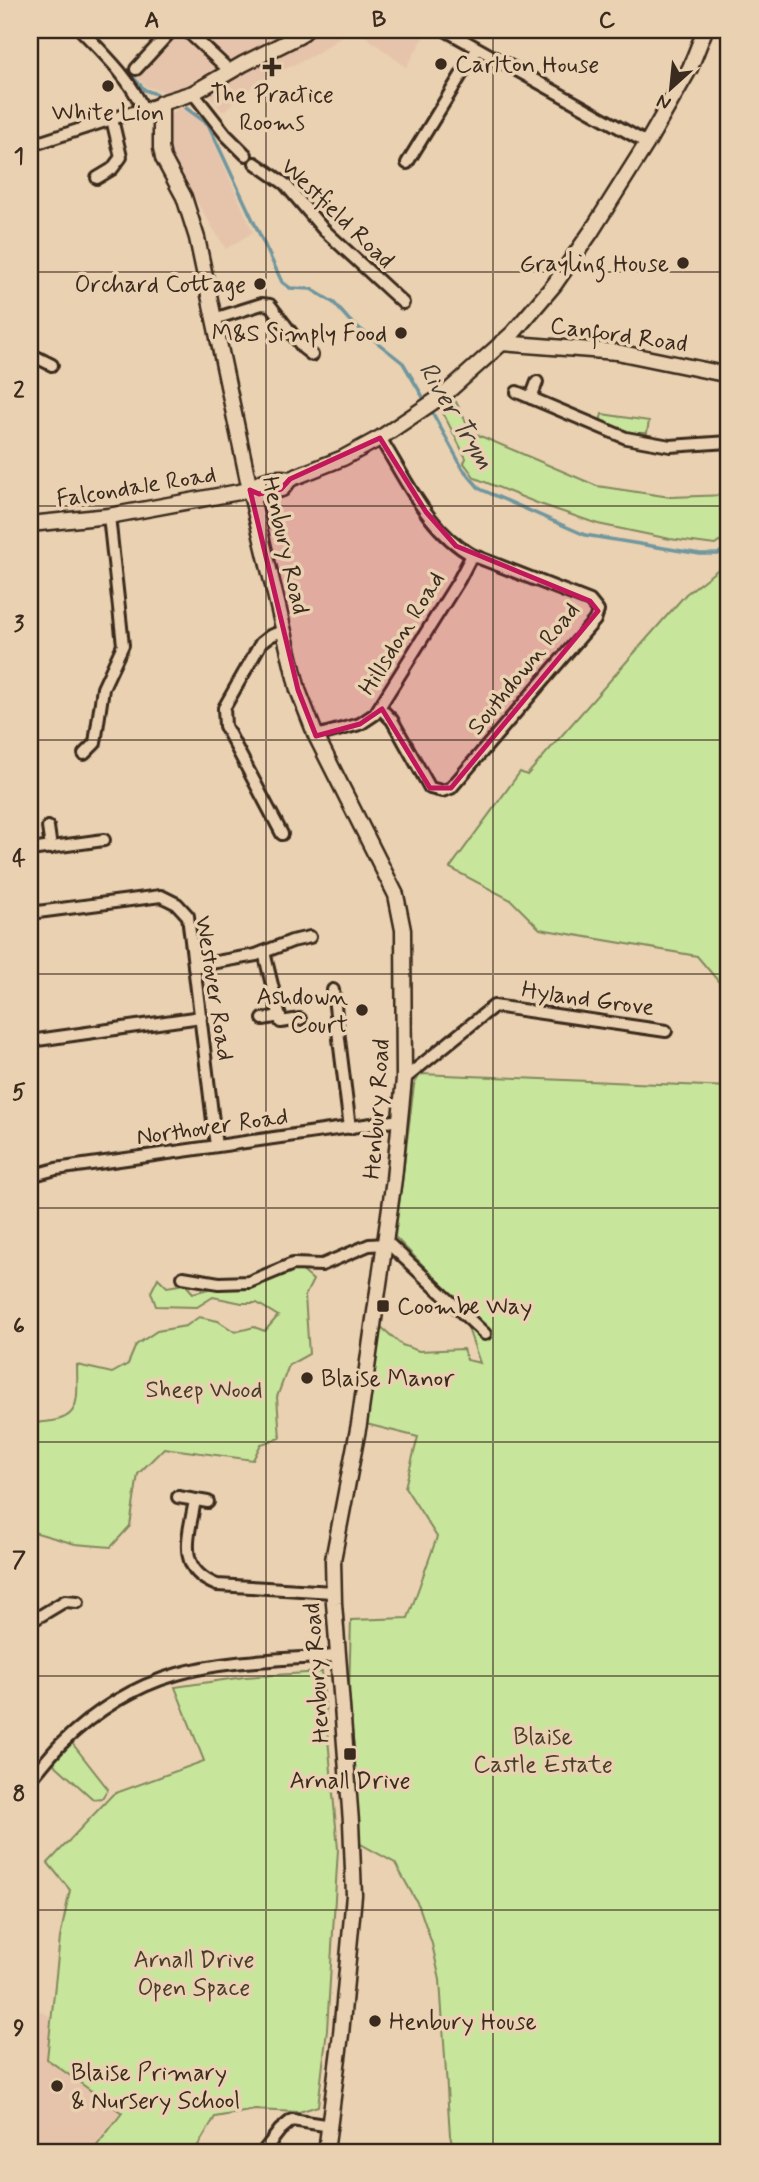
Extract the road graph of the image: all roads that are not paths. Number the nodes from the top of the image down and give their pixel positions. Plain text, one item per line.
1 (81, 30) edge
2 (172, 30) edge
3 (186, 30) edge
4 (306, 30) edge
5 (445, 30) edge
6 (705, 30) edge
7 (715, 30) edge
8 (477, 49) junction
9 (698, 50) junction
10 (136, 69) dead end
11 (230, 71) junction
12 (194, 93) junction
13 (161, 103) junction
14 (144, 108) junction
15 (112, 118) junction
16 (647, 142) junction
17 (30, 143) edge
18 (407, 163) dead end
19 (97, 178) dead end
20 (392, 293) junction
21 (383, 303) dead end
22 (403, 303) dead end
23 (214, 319) junction
24 (501, 343) junction
25 (305, 352) dead end
26 (30, 354) edge
27 (52, 365) dead end
28 (729, 375) edge
29 (537, 382) dead end
30 (517, 392) dead end
31 (531, 398) junction
32 (380, 438) junction
33 (729, 442) edge
34 (250, 490) junction
35 (109, 516) junction
36 (30, 524) edge
37 (472, 555) junction
38 (282, 631) junction
39 (380, 708) junction
40 (316, 736) junction
41 (104, 757) dead end
42 (48, 827) dead end
43 (282, 834) dead end
44 (104, 840) dead end
45 (51, 848) junction
46 (30, 850) edge
47 (30, 913) edge
48 (310, 937) dead end
49 (264, 952) junction
50 (194, 966) junction
51 (333, 990) dead end
52 (280, 1016) junction
53 (201, 1017) junction
54 (263, 1019) dead end
55 (300, 1019) dead end
56 (666, 1031) dead end
57 (30, 1041) edge
58 (404, 1079) junction
59 (400, 1120) junction
60 (350, 1128) junction
61 (216, 1146) junction
62 (30, 1176) edge
63 (387, 1243) junction
64 (183, 1277) dead end
65 (485, 1334) dead end
66 (178, 1497) dead end
67 (195, 1500) junction
68 (208, 1502) dead end
69 (333, 1592) junction
70 (78, 1602) dead end
71 (30, 1622) edge
72 (337, 1656) junction
73 (30, 1780) edge
74 (331, 2126) junction
75 (263, 2152) edge
76 (326, 2152) edge

1 - 14 street
2 - 10 street
3 - 11 street
4 - 11 main road
5 - 8 street
6 - 9 main road, Falcondale Road
7 - 9 main road, Falcondale Road
8 - 16 street
8 - 18 street
9 - 16 main road, Falcondale Road
11 - 12 main road
12 - 13 main road
12 - 20 street, Westfield Road
13 - 14 street
13 - 23 main road, Henbury Road
14 - 15 street
15 - 17 street
15 - 19 street
16 - 24 main road, Falcondale Road
20 - 21 street, Westfield Road
20 - 22 street, Westfield Road
23 - 25 street
23 - 34 main road, Henbury Road
24 - 28 main road, Canford Road
24 - 32 main road, Falcondale Road
26 - 27 street
29 - 31 street
30 - 31 street
31 - 33 street
32 - 34 main road, Falcondale Road
32 - 37 street, Southdown Road
34 - 35 main road, Falcondale Road
34 - 38 main road, Henbury Road
35 - 36 main road, Falcondale Road
35 - 41 street
37 - 39 street, Hillsdon Road
37 - 39 street, Southdown Road
38 - 40 main road, Henbury Road
38 - 43 street
39 - 40 street, Hillsdon Road
40 - 58 main road, Henbury Road
42 - 45 street
44 - 45 street
45 - 46 street
47 - 50 street, Westover Road
48 - 49 street
49 - 50 street
49 - 52 street
50 - 53 street, Westover Road
51 - 60 street
52 - 54 street
52 - 55 street
53 - 57 street
53 - 61 street, Westover Road
56 - 58 street, Hyland Grove
58 - 59 main road, Henbury Road
59 - 60 street, Northover Road
59 - 63 main road, Henbury Road
60 - 61 street, Northover Road
61 - 62 street, Northover Road
63 - 64 street
63 - 65 street
63 - 69 main road, Henbury Road
66 - 67 street
67 - 68 street
67 - 69 street
69 - 72 main road, Henbury Road
70 - 71 street
72 - 73 street
72 - 74 main road, Henbury Road
74 - 75 street
74 - 76 main road, Henbury Road

